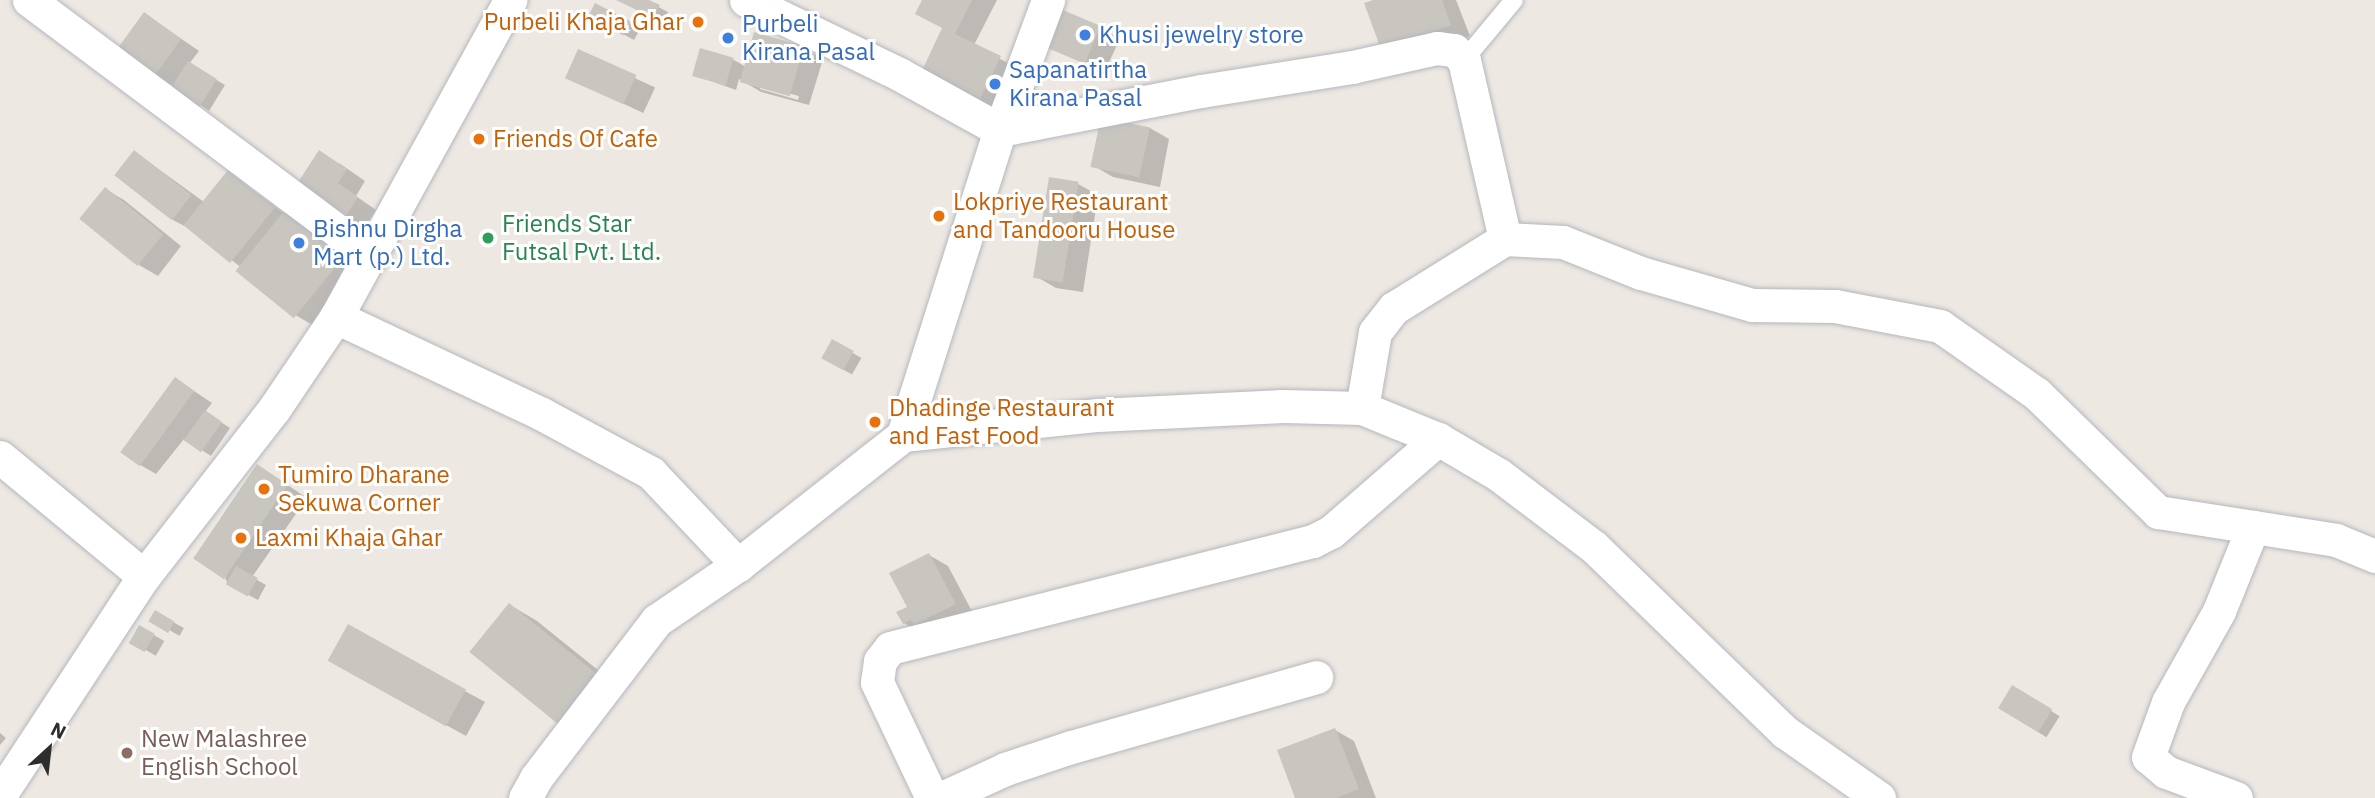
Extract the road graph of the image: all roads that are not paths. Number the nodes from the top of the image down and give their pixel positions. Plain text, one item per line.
1 (29, 0) edge
2 (510, 0) edge
3 (746, 0) edge
4 (1048, 0) edge
5 (1514, 0) edge
6 (1464, 60) junction
7 (1000, 130) junction
8 (1505, 239) junction
9 (371, 256) junction
10 (336, 317) junction
11 (1362, 408) junction
12 (903, 435) junction
13 (1438, 439) junction
14 (0, 457) edge
15 (2253, 527) junction
16 (2373, 551) edge
17 (738, 565) junction
18 (144, 576) junction
19 (1316, 677) dead end
20 (0, 795) edge
21 (526, 798) edge
22 (932, 798) edge
23 (942, 798) edge
24 (1879, 798) edge
25 (2236, 798) edge

1 - 9 street
2 - 9 street
3 - 7 street
4 - 7 street
5 - 6 lane
6 - 7 street
6 - 8 street
7 - 12 street
8 - 11 street
8 - 15 street
9 - 10 street
10 - 17 street
10 - 18 street
11 - 12 street
11 - 13 street
12 - 17 street
13 - 22 street
13 - 24 street
14 - 18 street
15 - 16 street
15 - 25 street
17 - 21 street
18 - 20 street
19 - 23 street

